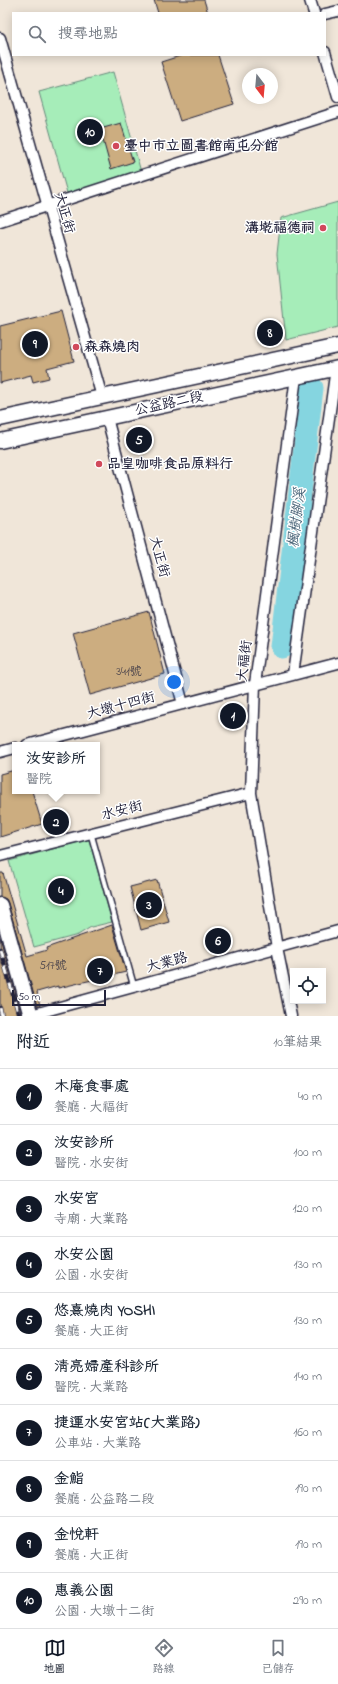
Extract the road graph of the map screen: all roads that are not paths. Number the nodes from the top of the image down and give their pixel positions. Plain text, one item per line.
1 (310, 0) edge
2 (338, 11) edge
3 (314, 12) edge
4 (326, 14) edge
5 (0, 38) edge
6 (326, 55) edge
7 (338, 96) edge
8 (338, 112) edge
9 (48, 206) junction
10 (0, 221) edge
11 (338, 346) edge
12 (337, 368) edge
13 (296, 377) junction
14 (102, 397) junction
15 (107, 418) junction
16 (0, 419) edge
17 (0, 441) edge
18 (338, 663) edge
19 (293, 674) junction
20 (255, 684) junction
21 (183, 704) junction
22 (38, 742) edge
23 (12, 749) edge
24 (0, 752) edge
25 (252, 793) junction
26 (91, 834) junction
27 (0, 856) edge
28 (0, 905) edge
29 (338, 931) edge
30 (277, 948) junction
31 (134, 987) junction
32 (29, 1016) edge
33 (292, 1016) edge

1 - 3 street
2 - 4 street
5 - 9 street, 大正街
6 - 7 street
8 - 9 street
9 - 10 street
9 - 14 street, 大正街
11 - 14 main road, 公益路二段
12 - 13 main road, 公益路二段
12 - 19 street
13 - 15 main road, 公益路二段
13 - 20 street, 大福街
14 - 16 main road, 公益路二段
15 - 17 main road, 公益路二段
15 - 21 street, 大正街
18 - 19 street, 大墩十四街
19 - 20 street, 大墩十四街
20 - 21 street, 大墩十四街
20 - 25 street, 大福街
21 - 22 street, 大墩十四街
23 - 24 street
25 - 26 street, 水安街
25 - 30 street, 大福街
26 - 27 street, 水安街
26 - 31 lane
28 - 32 main road
29 - 30 street, 大業路
30 - 31 street, 大業路
30 - 33 street, 大福街
31 - 32 street, 大業路

